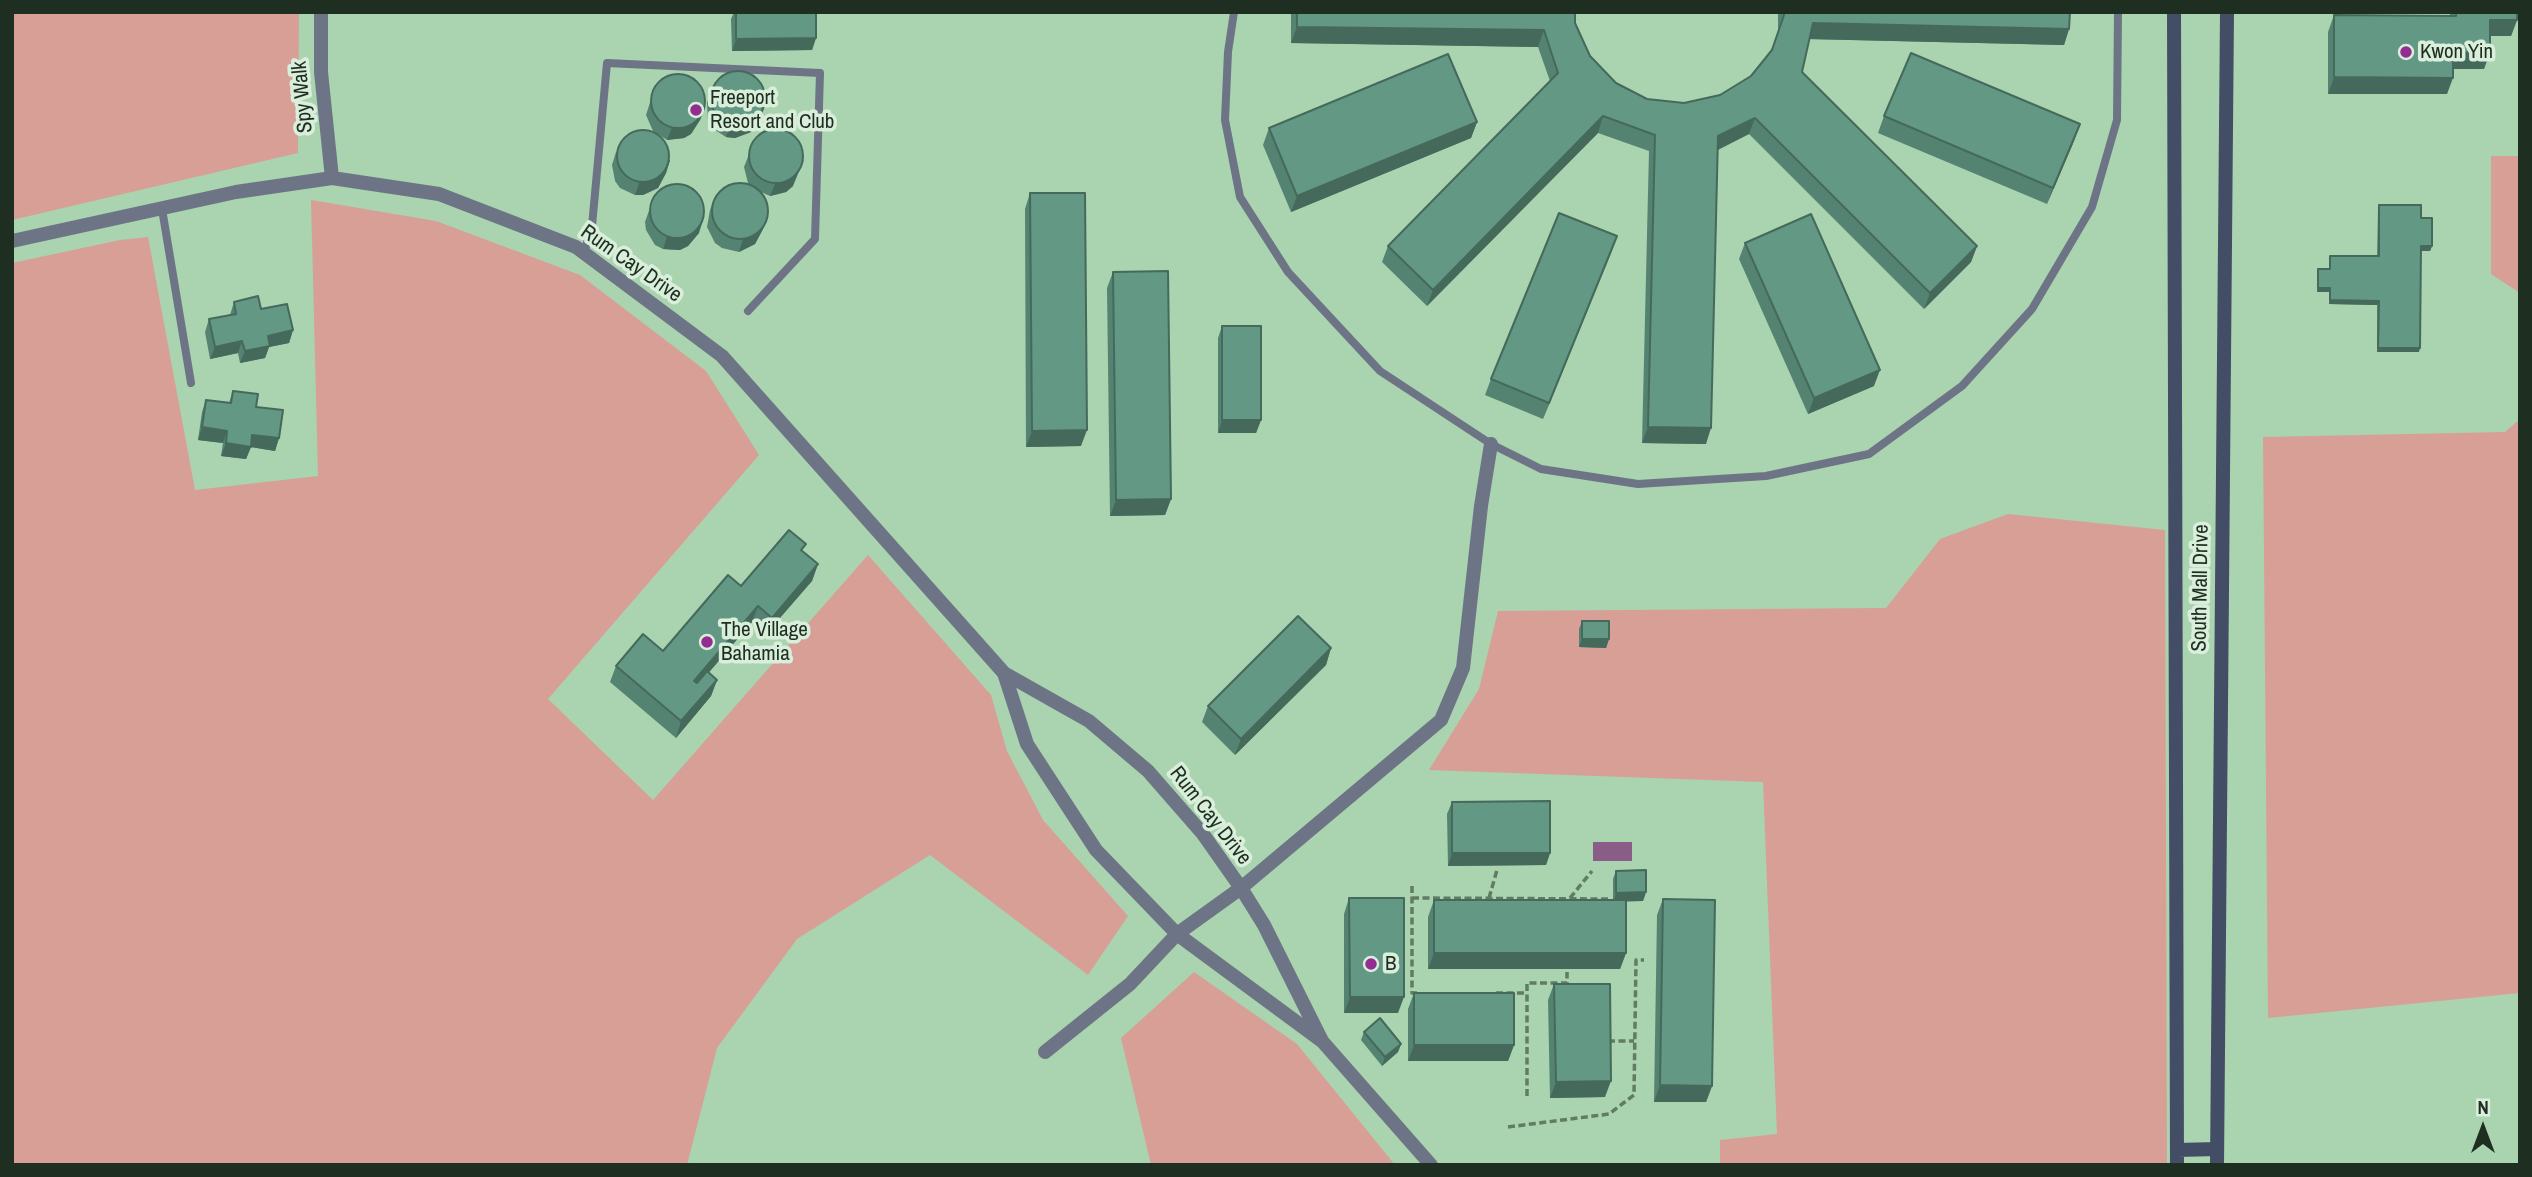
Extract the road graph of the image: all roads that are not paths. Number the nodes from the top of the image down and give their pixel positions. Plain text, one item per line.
1 (321, 12) edge
2 (1234, 12) edge
3 (2119, 12) edge
4 (2174, 12) edge
5 (2227, 12) edge
6 (332, 178) junction
7 (162, 209) junction
8 (12, 241) edge
9 (584, 253) junction
10 (748, 311) dead end
11 (191, 383) dead end
12 (1491, 444) junction
13 (1004, 673) junction
14 (1241, 888) junction
15 (1177, 933) junction
16 (1322, 1041) junction
17 (1045, 1052) dead end
18 (2217, 1149) junction
19 (2177, 1150) junction
20 (1431, 1165) edge
21 (2177, 1165) edge
22 (2217, 1165) edge

1 - 6 street, Spy Walk
2 - 12 lane
3 - 12 lane
4 - 19 street, South Mall Drive
5 - 18 street, South Mall Drive
6 - 7 street, Rum Cay Drive
6 - 9 street, Rum Cay Drive
7 - 8 street, Rum Cay Drive
7 - 11 lane
9 - 10 lane
9 - 13 street, Rum Cay Drive
12 - 14 street
13 - 14 street, Rum Cay Drive
13 - 15 street, Rum Cay Drive
14 - 15 street
14 - 16 street, Rum Cay Drive
15 - 16 street, Rum Cay Drive
15 - 17 street
16 - 20 street, Rum Cay Drive
18 - 19 street
18 - 22 street, South Mall Drive
19 - 21 street, South Mall Drive

